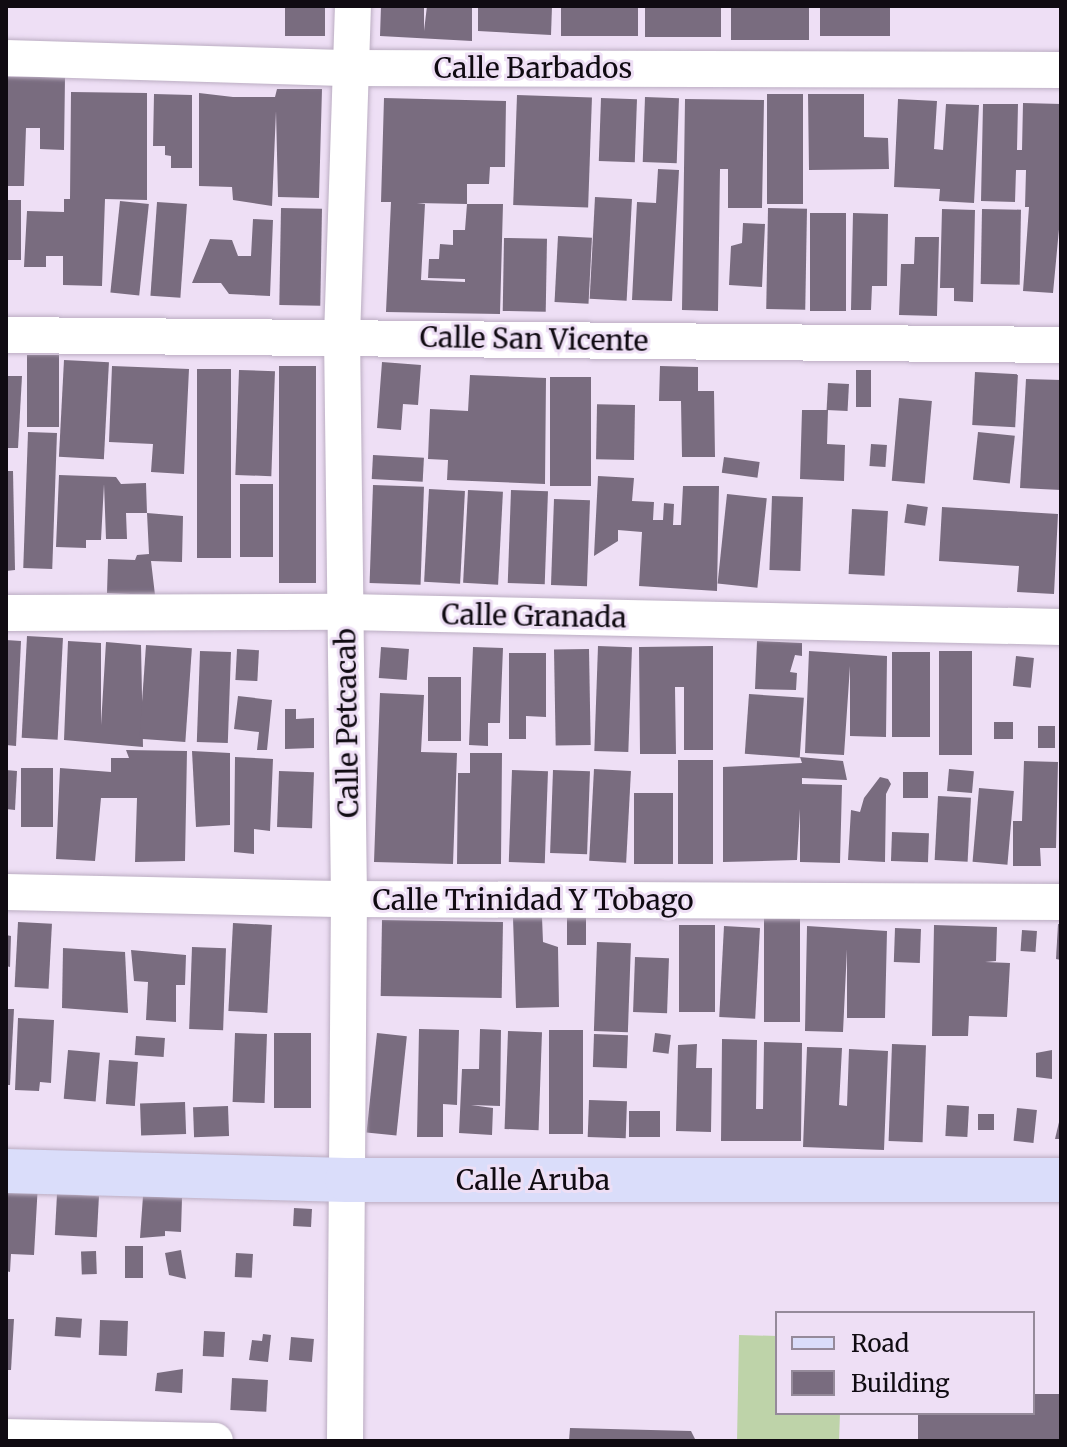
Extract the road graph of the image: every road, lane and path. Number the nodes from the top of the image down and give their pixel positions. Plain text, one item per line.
1 (353, 6) edge
2 (6, 58) edge
3 (351, 68) junction
4 (1061, 70) edge
5 (6, 335) edge
6 (342, 337) junction
7 (1061, 345) edge
8 (346, 612) junction
9 (6, 613) edge
10 (1061, 627) edge
11 (6, 892) edge
12 (349, 899) junction
13 (1061, 902) edge
14 (6, 1171) edge
15 (347, 1180) junction
16 (1061, 1180) edge
17 (6, 1437) edge
18 (215, 1441) edge
19 (345, 1441) edge

1 - 3 street, Calle Petcacab
2 - 3 street, Calle Barbados
3 - 4 street, Calle Barbados
3 - 6 street, Calle Petcacab
5 - 6 street, Calle San Vicente
6 - 7 street, Calle San Vicente
6 - 8 street, Calle Petcacab
8 - 9 street, Calle Granada
8 - 10 street, Calle Granada
8 - 12 street, Calle Petcacab
11 - 12 street, Calle Trinidad Y Tobago
12 - 13 street, Calle Trinidad Y Tobago
12 - 15 street, Calle Petcacab
14 - 15 street, Calle Aruba
15 - 16 street, Calle Aruba
15 - 19 street, Calle Petcacab
17 - 18 street

